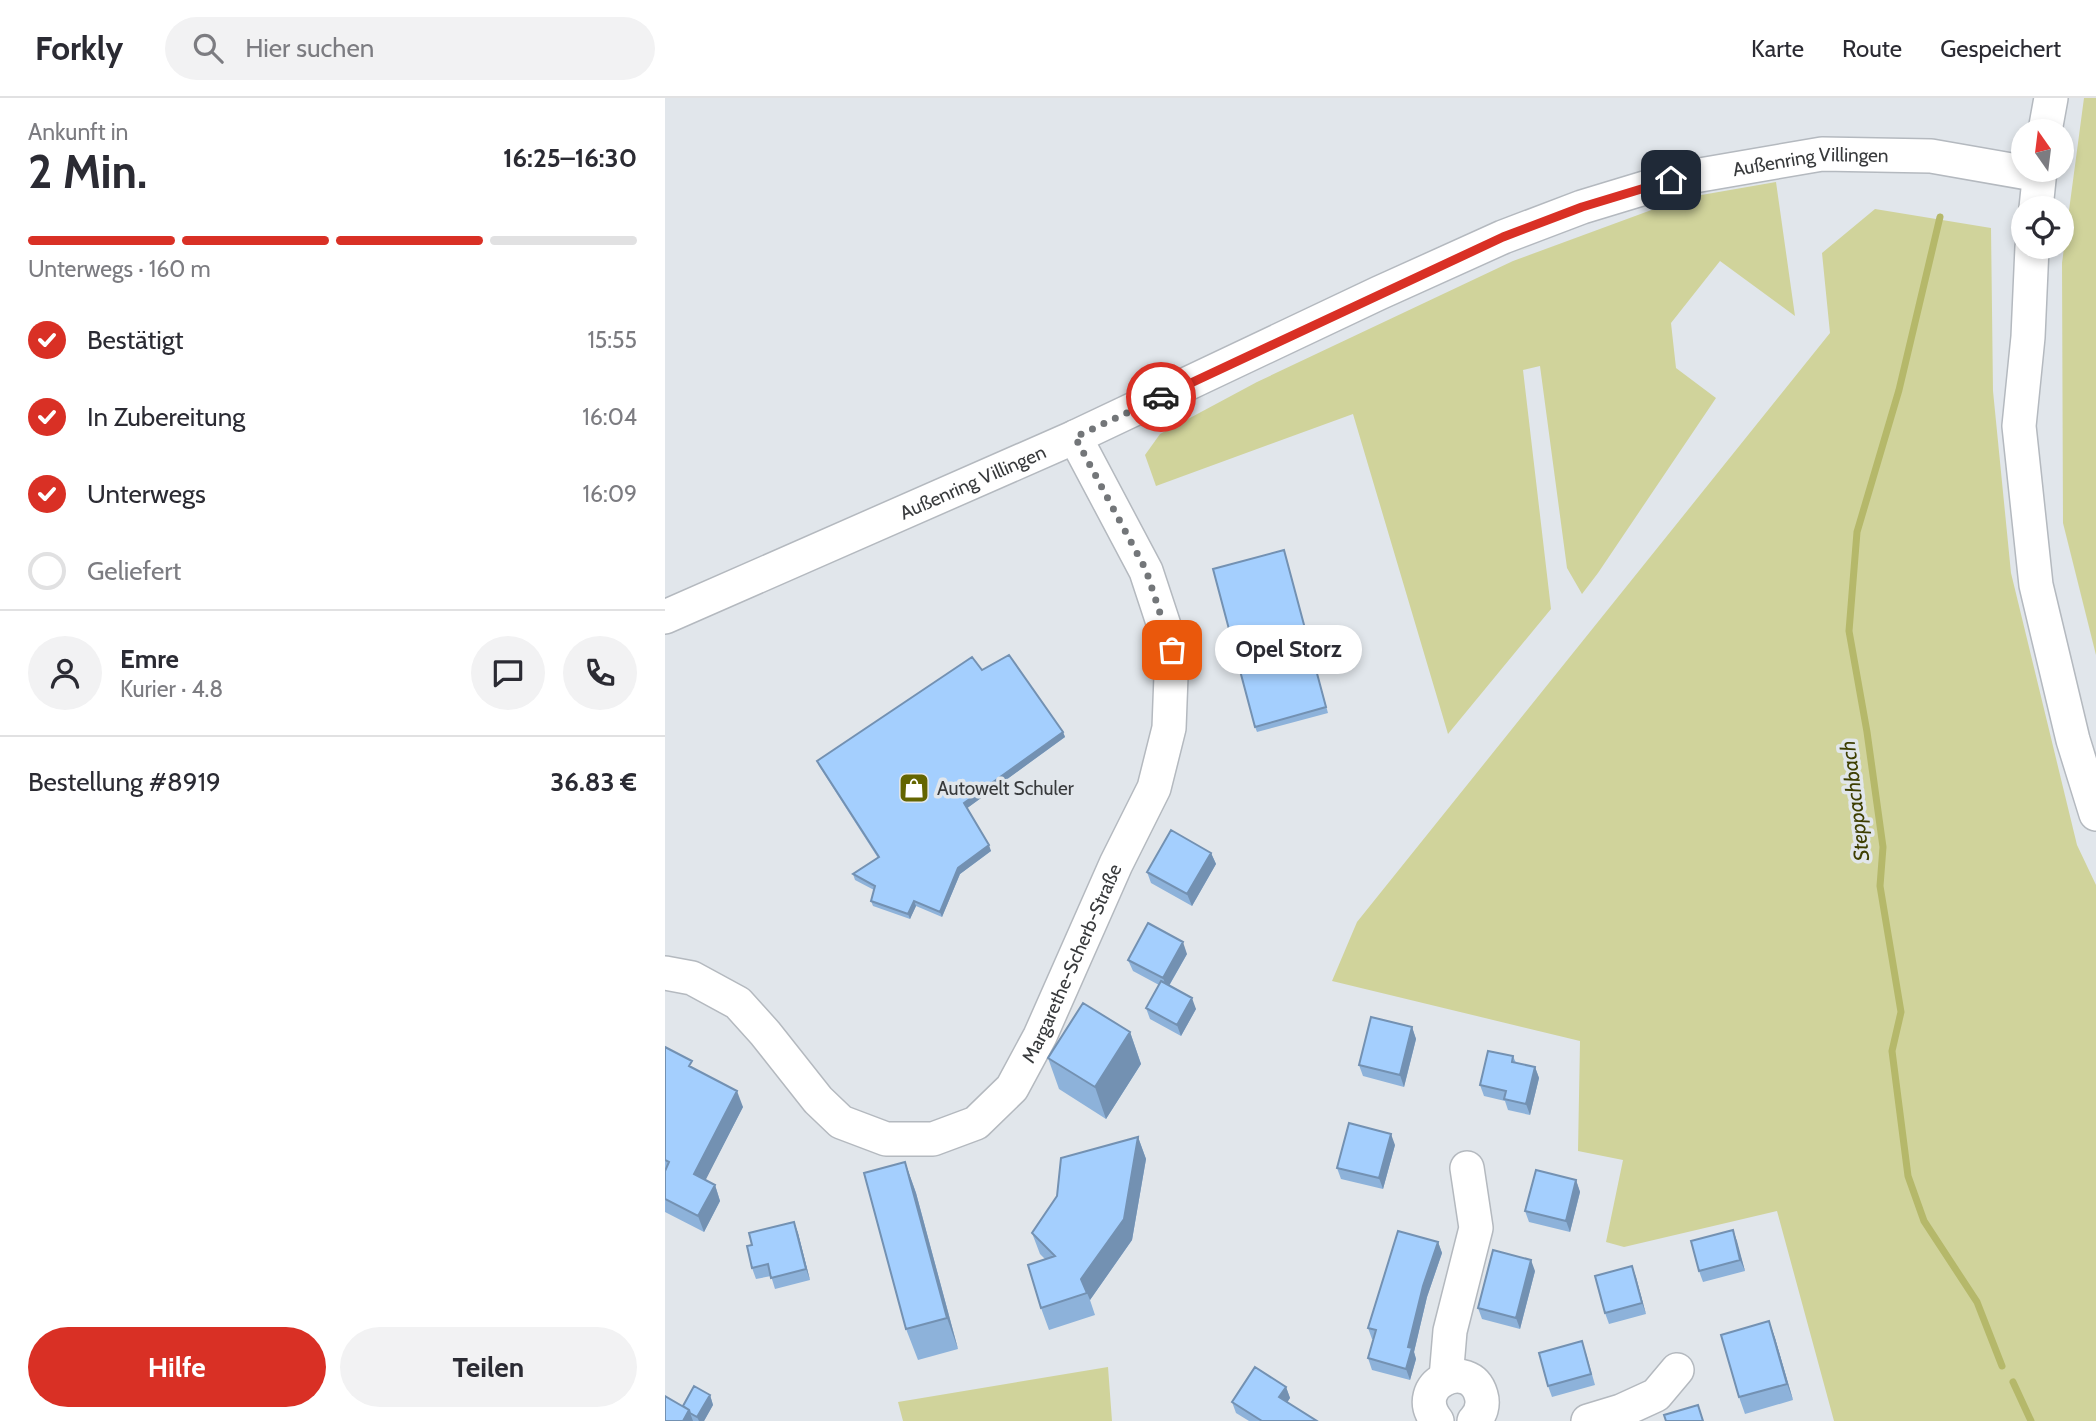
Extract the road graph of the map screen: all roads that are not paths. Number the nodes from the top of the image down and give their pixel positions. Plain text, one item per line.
1 (2051, 98) edge
2 (2047, 119) edge
3 (2011, 168) edge
4 (2031, 259) edge
5 (1075, 437) junction
6 (665, 617) edge
7 (2096, 814) edge
8 (665, 973) edge
9 (1467, 1168) dead end
10 (1677, 1370) dead end
11 (1446, 1378) junction
12 (1479, 1420) edge
13 (1437, 1421) edge
14 (1588, 1421) edge

1 - 2 street
3 - 5 street, Außenring Villingen
4 - 7 street
5 - 6 street, Außenring Villingen
5 - 8 street, Margarethe-Scherb-Straße
9 - 11 street
10 - 14 street
11 - 12 street
11 - 13 street

